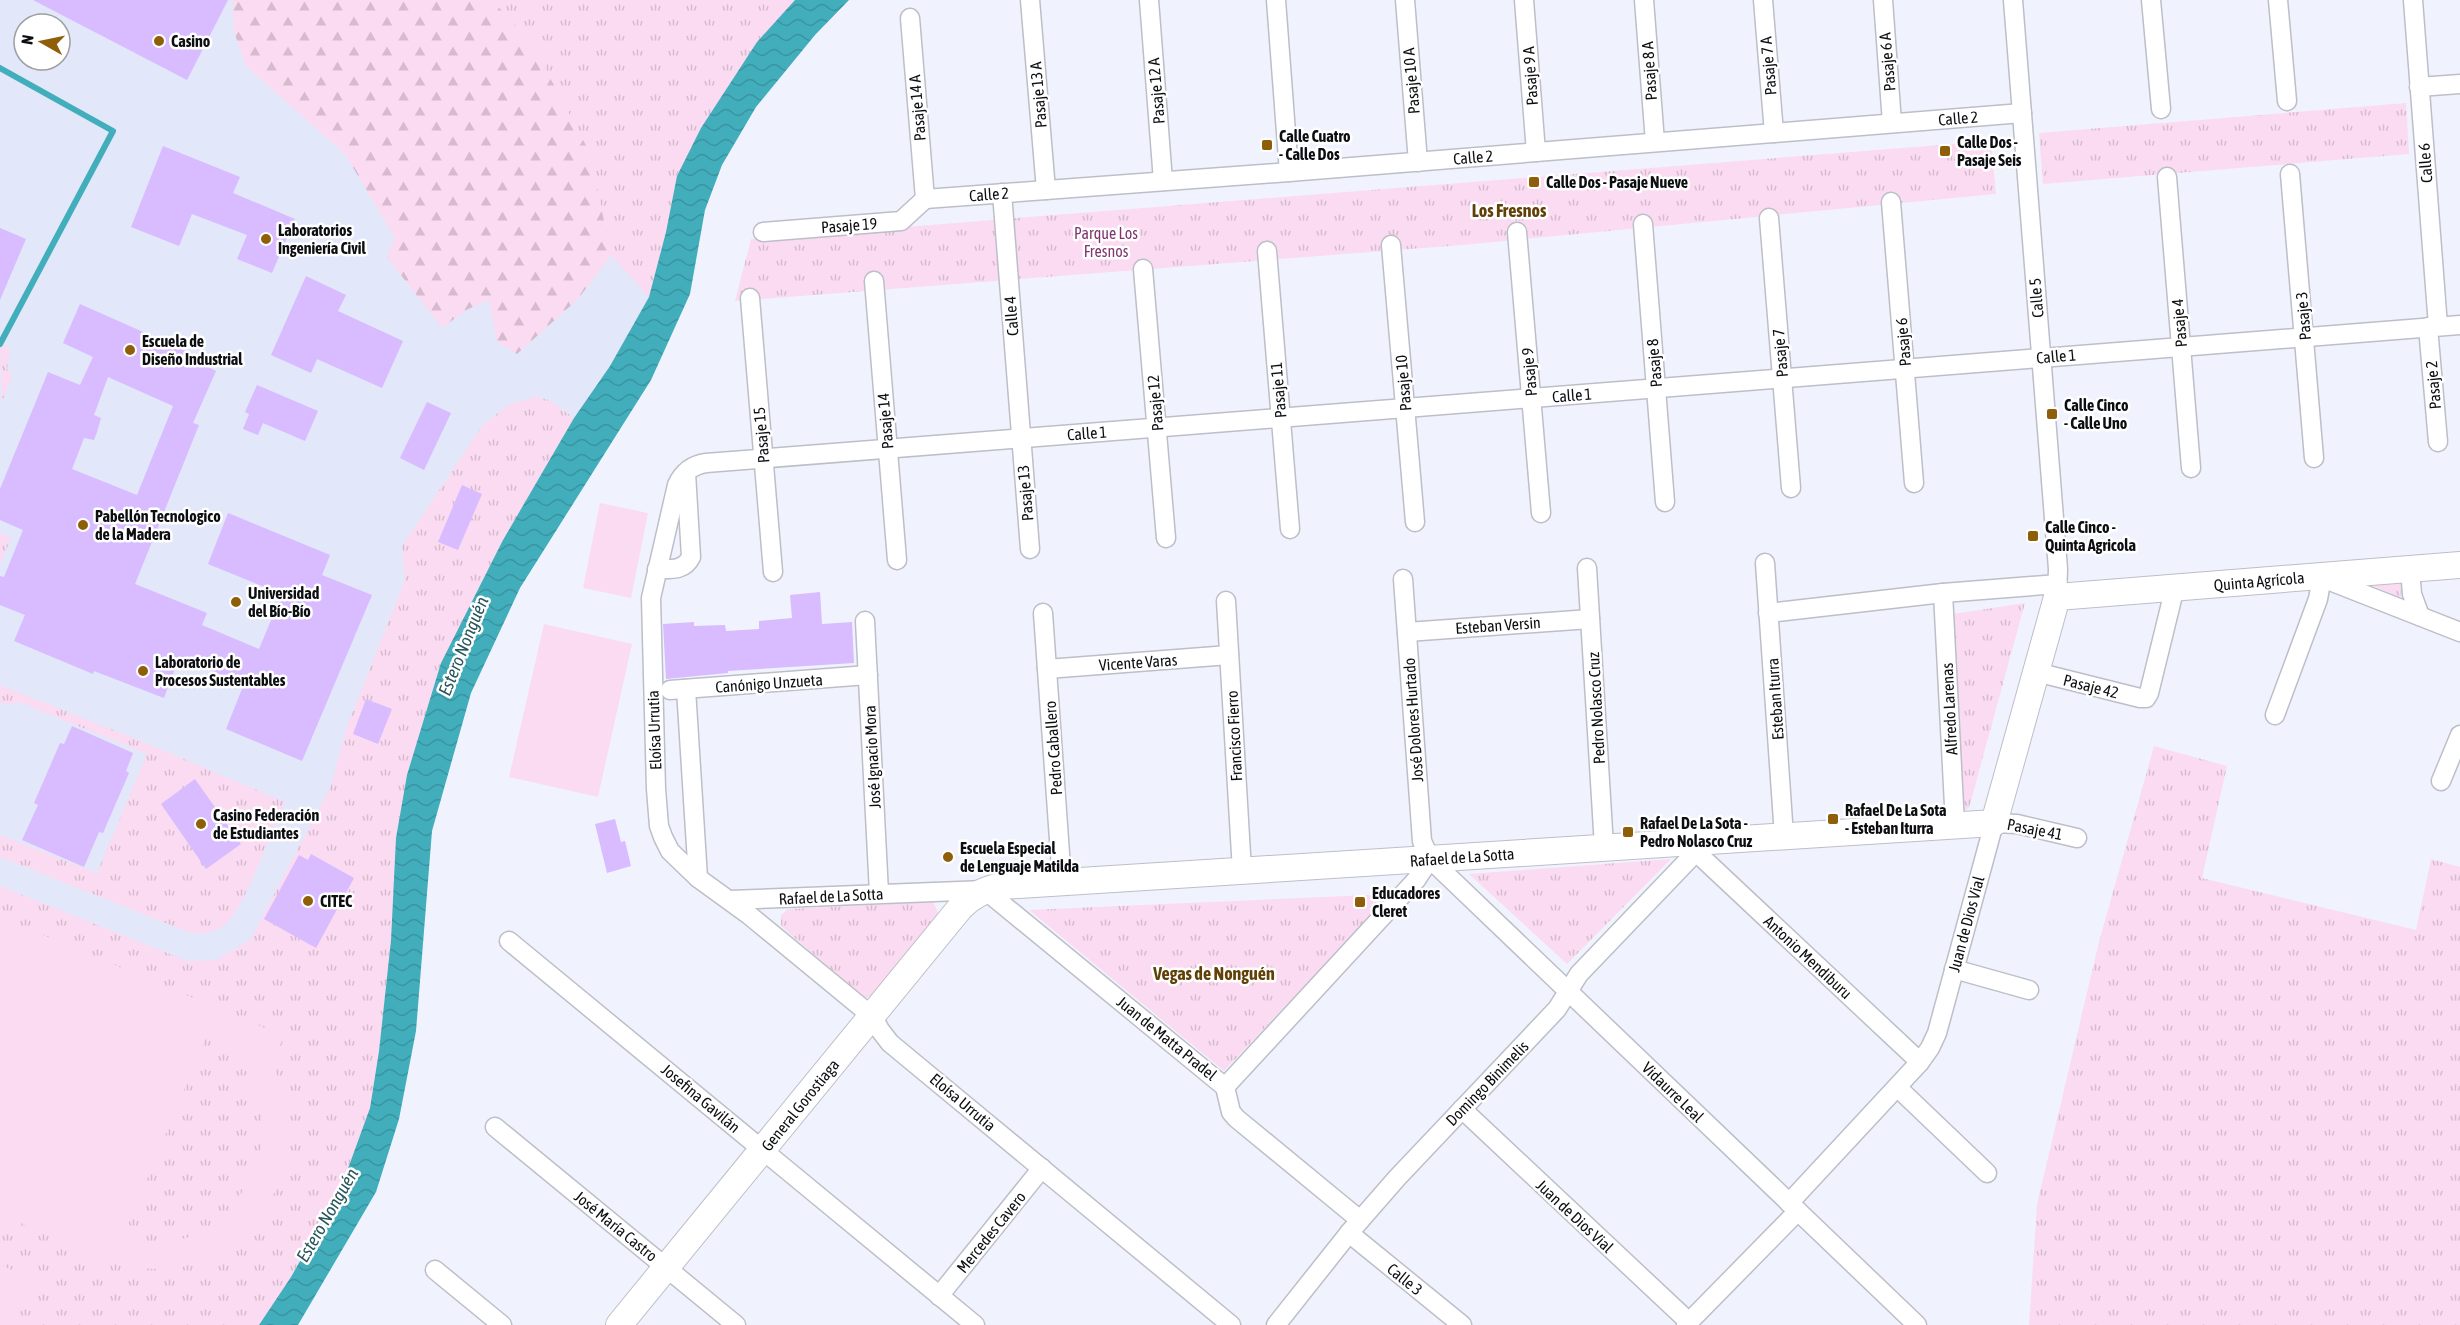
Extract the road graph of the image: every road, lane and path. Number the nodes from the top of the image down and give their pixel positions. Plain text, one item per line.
1 (1030, 0) edge
2 (1149, 0) edge
3 (1276, 0) edge
4 (1405, 0) edge
5 (1524, 0) edge
6 (1644, 0) edge
7 (1763, 0) edge
8 (1882, 0) edge
9 (2013, 0) edge
10 (2151, 0) edge
11 (2278, 0) edge
12 (2413, 0) edge
13 (910, 18) dead end
14 (2460, 84) edge
15 (2419, 87) junction
16 (2287, 101) dead end
17 (2161, 109) dead end
18 (2022, 113) junction
19 (1892, 123) junction
20 (1774, 133) junction
21 (1655, 142) junction
22 (1536, 152) junction
23 (1418, 162) junction
24 (1289, 172) junction
25 (2290, 174) dead end
26 (2168, 177) dead end
27 (1163, 181) junction
28 (1046, 190) junction
29 (1002, 193) junction
30 (925, 199) junction
31 (1892, 202) dead end
32 (1769, 218) dead end
33 (1642, 224) dead end
34 (763, 232) dead end
35 (1517, 232) dead end
36 (1391, 245) dead end
37 (1267, 251) dead end
38 (1143, 269) dead end
39 (874, 281) dead end
40 (750, 298) dead end
41 (2460, 325) edge
42 (2433, 327) junction
43 (2305, 337) junction
44 (2181, 346) junction
45 (2041, 358) junction
46 (1905, 368) junction
47 (1782, 378) junction
48 (1656, 388) junction
49 (1531, 398) junction
50 (1405, 408) junction
51 (1281, 418) junction
52 (1157, 427) junction
53 (1021, 438) junction
54 (2438, 442) dead end
55 (888, 448) junction
56 (763, 458) junction
57 (2314, 458) dead end
58 (2191, 468) dead end
59 (686, 471) junction
60 (1914, 483) dead end
61 (1791, 488) dead end
62 (1665, 502) dead end
63 (1541, 513) dead end
64 (1415, 522) dead end
65 (1290, 529) dead end
66 (1166, 538) dead end
67 (1030, 549) dead end
68 (897, 560) dead end
69 (1765, 563) dead end
70 (2460, 565) edge
71 (1587, 568) dead end
72 (657, 569) junction
73 (2410, 569) junction
74 (773, 572) dead end
75 (2318, 576) junction
76 (1403, 579) dead end
77 (2175, 587) junction
78 (2058, 590) junction
79 (1943, 593) junction
80 (1226, 601) dead end
81 (1043, 613) dead end
82 (1768, 613) junction
83 (2420, 616) junction
84 (1590, 619) junction
85 (865, 621) dead end
86 (1407, 632) junction
87 (2460, 632) edge
88 (1229, 655) junction
89 (1047, 669) junction
90 (2036, 672) junction
91 (868, 675) junction
92 (678, 689) joint
93 (2275, 715) dead end
94 (2460, 735) edge
95 (2441, 781) dead end
96 (1994, 823) junction
97 (1955, 825) junction
98 (1784, 836) junction
99 (2077, 838) dead end
100 (1696, 847) junction
101 (1604, 848) junction
102 (1430, 859) junction
103 (1242, 871) junction
104 (698, 878) junction
105 (1062, 882) junction
106 (985, 890) junction
107 (931, 891) junction
108 (879, 893) junction
109 (730, 900) junction
110 (951, 920) junction
111 (509, 941) dead end
112 (1954, 969) junction
113 (2029, 990) dead end
114 (1568, 991) junction
115 (873, 1017) junction
116 (1920, 1062) junction
117 (1225, 1087) junction
118 (1897, 1087) junction
119 (1462, 1109) junction
120 (495, 1127) dead end
121 (763, 1150) junction
122 (1042, 1168) junction
123 (1987, 1173) dead end
124 (1793, 1207) junction
125 (1354, 1227) junction
126 (666, 1267) junction
127 (435, 1270) dead end
128 (939, 1296) junction
129 (1687, 1324) edge
130 (502, 1325) edge
131 (619, 1325) edge
132 (736, 1325) edge
133 (975, 1325) edge
134 (1231, 1325) edge
135 (1276, 1325) edge
136 (1462, 1325) edge
137 (1917, 1325) edge

1 - 28 street, Pasaje 13 A
2 - 27 street, Pasaje 12 A
3 - 24 street
4 - 23 street, Pasaje 10 A
5 - 22 street, Pasaje 9 A
6 - 21 street, Pasaje 8 A
7 - 20 street, Pasaje 7 A
8 - 19 street, Pasaje 6 A
9 - 18 street, Calle 5
10 - 17 street
11 - 16 street
12 - 15 street, Calle 6
13 - 30 street, Pasaje 14 A
14 - 15 street
15 - 42 street, Calle 6
18 - 19 street, Calle 2
18 - 45 street, Calle 5
19 - 20 street, Calle 2
20 - 21 street, Calle 2
21 - 22 street, Calle 2
22 - 23 street, Calle 2
23 - 24 street, Calle 2
24 - 27 street, Calle 2
25 - 43 street, Pasaje 3
26 - 44 street, Pasaje 4
27 - 28 street, Calle 2
28 - 29 street, Calle 2
29 - 30 street, Calle 2
29 - 53 street, Calle 4
30 - 34 street, Pasaje 19
31 - 46 street, Pasaje 6
32 - 47 street, Pasaje 7
33 - 48 street, Pasaje 8
35 - 49 street, Pasaje 9
36 - 50 street, Pasaje 10
37 - 51 street, Pasaje 11
38 - 52 street, Pasaje 12
39 - 55 street, Pasaje 14
40 - 56 street, Pasaje 15
41 - 42 street, Calle 1
42 - 43 street, Calle 1
42 - 54 street, Pasaje 2
43 - 44 street, Calle 1
43 - 57 street, Pasaje 3
44 - 45 street, Calle 1
44 - 58 street, Pasaje 4
45 - 46 street, Calle 1
45 - 78 street, Calle 5
46 - 47 street, Calle 1
46 - 60 street, Pasaje 6
47 - 48 street, Calle 1
47 - 61 street, Pasaje 7
48 - 49 street, Calle 1
48 - 62 street, Pasaje 8
49 - 50 street, Calle 1
49 - 63 street, Pasaje 9
50 - 51 street, Calle 1
50 - 64 street, Pasaje 10
51 - 52 street, Calle 1
51 - 65 street, Pasaje 11
52 - 53 street, Calle 1
52 - 66 street, Pasaje 12
53 - 55 street, Calle 1
53 - 67 street, Pasaje 13
55 - 56 street, Calle 1
55 - 68 street, Pasaje 14
56 - 59 street, Calle 1
56 - 74 street, Pasaje 15
59 - 72 street
59 - 72 street
69 - 82 street, Esteban Iturra
70 - 73 street, Quinta Agrícola
71 - 84 street, Pedro Nolasco Cruz
72 - 104 street, Eloísa Urrutia
73 - 75 street, Quinta Agrícola
73 - 83 street
75 - 77 street, Quinta Agrícola
75 - 83 street
75 - 93 street
76 - 86 street, José Dolores Hurtado
77 - 78 street, Quinta Agrícola
77 - 90 street, Pasaje 42
78 - 79 street, Quinta Agrícola
78 - 90 street, Juan de Dios Vial
79 - 82 street, Quinta Agrícola
79 - 97 street, Alfredo Larenas
80 - 88 street, Francisco Fierro
81 - 89 street, Pedro Caballero
82 - 98 street, Esteban Iturra
83 - 87 street
84 - 86 street, Esteban Versin
84 - 101 street, Pedro Nolasco Cruz
85 - 91 street, José Ignacio Mora
86 - 102 street, José Dolores Hurtado
88 - 89 street, Vicente Varas
88 - 103 street, Francisco Fierro
89 - 105 street, Pedro Caballero
90 - 96 street, Juan de Dios Vial
91 - 92 street, Canónigo Unzueta
91 - 108 street, José Ignacio Mora
92 - 104 street, Eloísa Urrutia
94 - 95 street
96 - 97 street, Rafael de La Sotta
96 - 99 street, Pasaje 41
96 - 112 street, Juan de Dios Vial
97 - 98 street, Rafael de La Sotta
98 - 100 street, Rafael de La Sotta
100 - 101 street, Rafael de La Sotta
100 - 114 street, Domingo Binimelis
100 - 116 street, Antonio Mendiburu
101 - 102 street, Rafael de La Sotta
102 - 103 street, Rafael de La Sotta
102 - 114 street, Vidaurre Leal
102 - 117 street
103 - 105 street, Rafael de La Sotta
104 - 109 street, Eloísa Urrutia
105 - 106 street, Rafael de La Sotta
106 - 107 street, Rafael de La Sotta
106 - 110 street, General Gorostiaga
106 - 117 street, Juan de Matta Pradel
107 - 108 street, Rafael de La Sotta
107 - 110 street
108 - 109 street, Rafael de La Sotta
109 - 115 street, Eloísa Urrutia
110 - 115 street, General Gorostiaga
111 - 121 street, Josefina Gavilán
112 - 113 street
112 - 116 street, Juan de Dios Vial
114 - 119 street, Domingo Binimelis
114 - 124 street, Vidaurre Leal
115 - 121 street, General Gorostiaga
115 - 122 street, Eloísa Urrutia
116 - 118 street, Juan de Dios Vial
117 - 125 street, Juan de Matta Pradel
118 - 123 street
118 - 124 street, Juan de Dios Vial
119 - 125 street, Domingo Binimelis
119 - 129 street, Juan de Dios Vial
120 - 126 street, José María Castro
121 - 126 street, General Gorostiaga
121 - 128 street, Josefina Gavilán
122 - 128 street, Mercedes Cavero
122 - 134 street, Eloísa Urrutia
124 - 129 street, Juan de Dios Vial
124 - 137 street, Vidaurre Leal
125 - 135 street, Domingo Binimelis
125 - 136 street, Calle 3
126 - 131 street, General Gorostiaga
126 - 132 street, José María Castro
127 - 130 street
128 - 133 street, Josefina Gavilán

